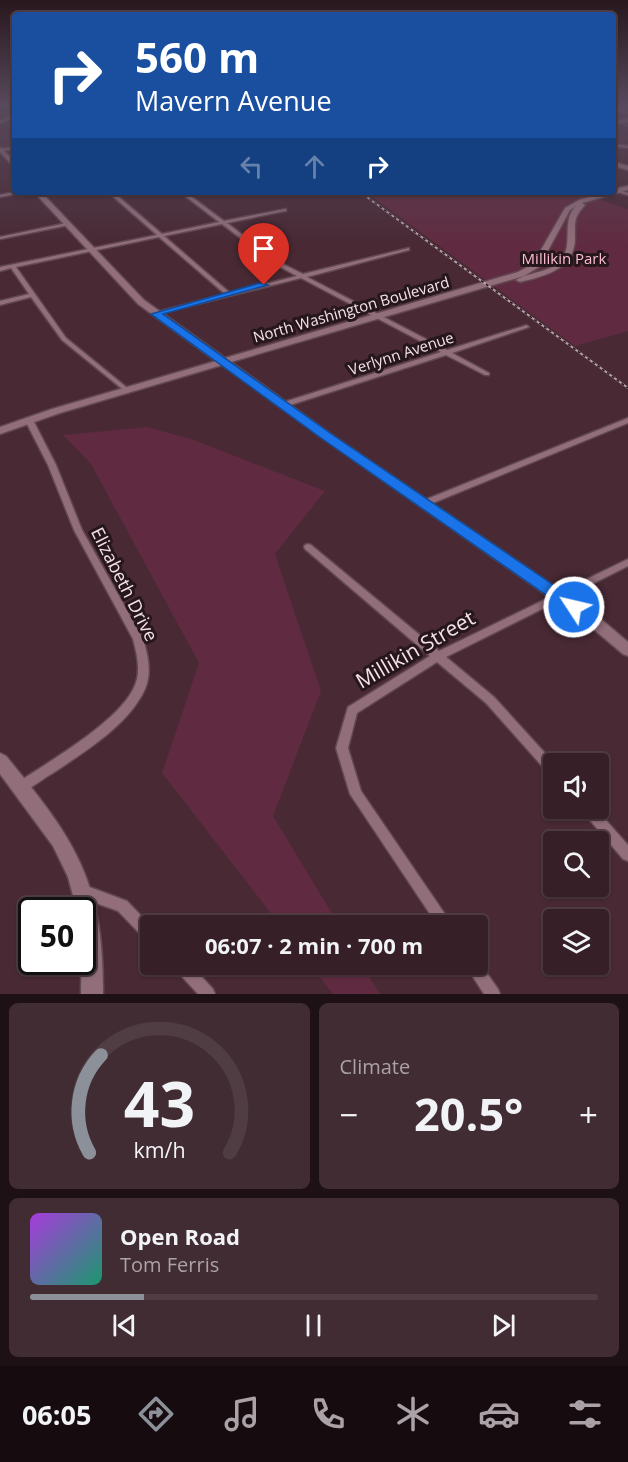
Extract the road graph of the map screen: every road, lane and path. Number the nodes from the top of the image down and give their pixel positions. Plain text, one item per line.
1 (40, 195) edge
2 (113, 195) edge
3 (186, 195) edge
4 (602, 195) edge
5 (605, 195) edge
6 (284, 210) dead end
7 (222, 222) junction
8 (67, 224) junction
9 (159, 235) junction
10 (0, 238) edge
11 (91, 249) junction
12 (406, 249) dead end
13 (12, 266) junction
14 (0, 268) edge
15 (299, 276) junction
16 (488, 285) junction
17 (228, 294) junction
18 (32, 296) junction
19 (0, 303) edge
20 (156, 314) junction
21 (376, 317) junction
22 (526, 327) dead end
23 (446, 353) junction
24 (224, 362) junction
25 (487, 375) dead end
26 (128, 391) junction
27 (284, 405) junction
28 (28, 420) junction
29 (628, 420) edge
30 (0, 432) edge
31 (425, 503) junction
32 (308, 548) dead end
33 (628, 562) edge
34 (559, 596) junction
35 (628, 650) edge
36 (438, 656) junction
37 (543, 759) edge
38 (0, 761) edge
39 (21, 787) junction
40 (597, 819) edge
41 (628, 855) edge
42 (83, 891) junction
43 (438, 915) edge
44 (140, 924) edge
45 (190, 975) edge
46 (480, 975) edge
47 (92, 994) edge
48 (208, 994) edge
49 (493, 994) edge

1 - 8 street
2 - 9 street
3 - 7 street
4 - 16 street, North Washington Boulevard
5 - 16 street, North Washington Boulevard
6 - 7 street
7 - 9 street
7 - 15 street
8 - 10 street
8 - 11 street
9 - 11 street
9 - 17 street
11 - 13 street
11 - 20 street
12 - 15 street
13 - 14 street
13 - 18 street
15 - 17 street
15 - 21 street
16 - 21 street, North Washington Boulevard
17 - 20 street
18 - 19 street
18 - 26 street
20 - 24 street
21 - 23 street
21 - 24 street, North Washington Boulevard
22 - 23 street, Verlynn Avenue
23 - 25 street
23 - 27 street, Verlynn Avenue
24 - 26 street, North Washington Boulevard
24 - 27 street
26 - 28 street, North Washington Boulevard
27 - 31 street
28 - 30 street, North Washington Boulevard
28 - 39 street, Elizabeth Drive
29 - 31 street
31 - 34 street
32 - 36 street
33 - 34 street, Millikin Street
34 - 35 street
34 - 36 street, Millikin Street
36 - 37 street
36 - 43 street, Millikin Street
38 - 39 street
39 - 42 street
40 - 41 street
42 - 44 street
42 - 47 street
45 - 48 street
46 - 49 street

